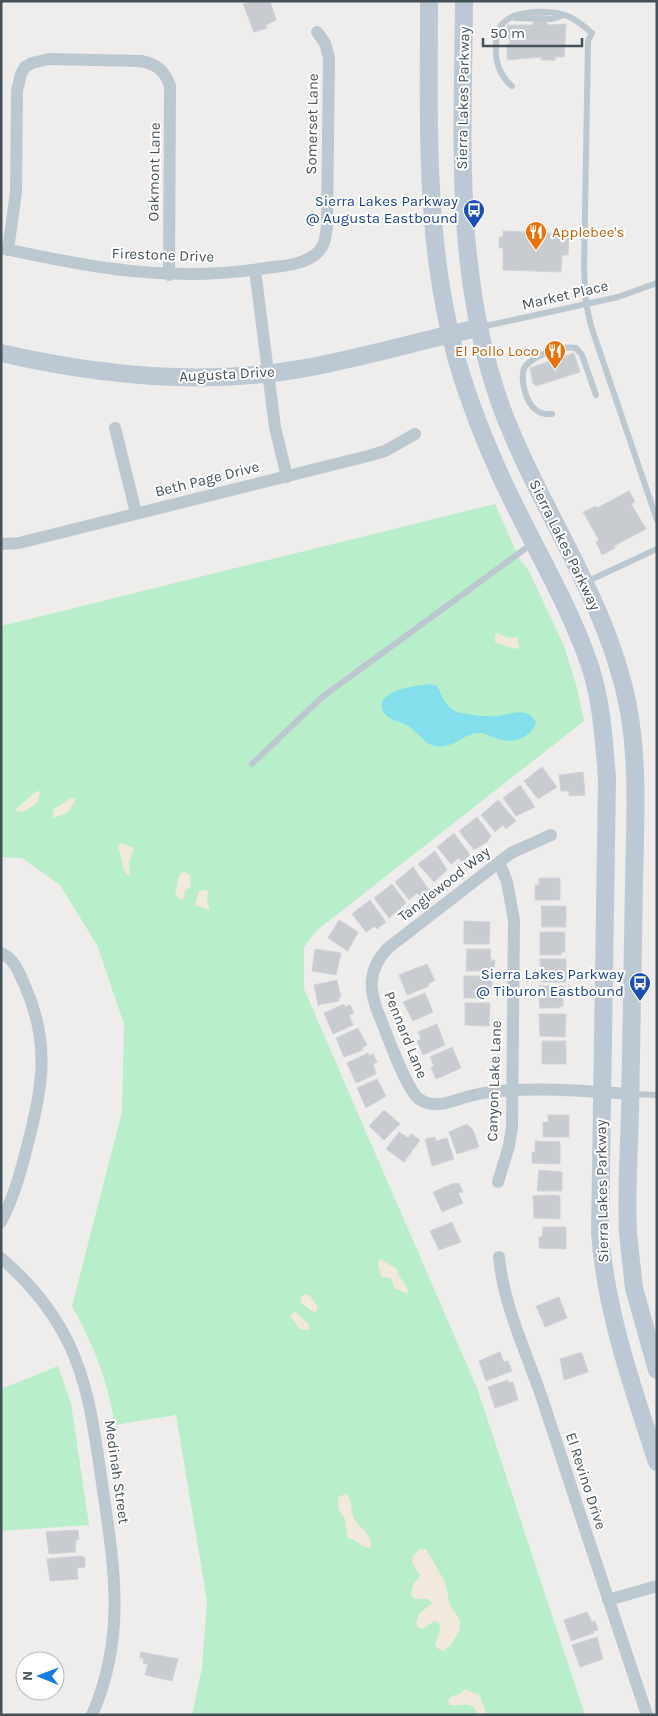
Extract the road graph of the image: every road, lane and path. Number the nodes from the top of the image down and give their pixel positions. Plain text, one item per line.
1 (430, 1) edge
2 (464, 1) edge
3 (317, 32) dead end
4 (512, 86) dead end
5 (5, 249) edge
6 (321, 249) joint
7 (255, 270) junction
8 (169, 275) junction
9 (657, 284) edge
10 (586, 302) junction
11 (478, 328) junction
12 (450, 334) junction
13 (1, 353) edge
14 (268, 374) junction
15 (596, 395) dead end
16 (552, 414) dead end
17 (115, 428) dead end
18 (415, 434) dead end
19 (286, 477) junction
20 (136, 513) junction
21 (657, 520) edge
22 (534, 543) junction
23 (1, 544) edge
24 (657, 549) edge
25 (585, 582) junction
26 (252, 764) dead end
27 (551, 835) dead end
28 (498, 862) junction
29 (1, 953) edge
30 (371, 974) joint
31 (513, 1091) junction
32 (602, 1092) junction
33 (630, 1094) junction
34 (657, 1095) edge
35 (498, 1182) dead end
36 (1, 1222) edge
37 (499, 1257) dead end
38 (1, 1258) edge
39 (657, 1370) edge
40 (657, 1462) edge
41 (657, 1586) edge
42 (608, 1600) junction
43 (92, 1715) edge
44 (647, 1715) edge

1 - 12 street, Sierra Lakes Parkway
2 - 11 street, Sierra Lakes Parkway
3 - 6 street, Somerset Lane
4 - 10 lane
5 - 8 street, Firestone Drive
5 - 8 street, Oakmont Lane
6 - 7 street, Firestone Drive
7 - 8 street, Firestone Drive
7 - 14 street
9 - 10 lane, Market Place
10 - 11 lane, Market Place
10 - 21 lane
11 - 12 street, Augusta Drive
11 - 25 street, Sierra Lakes Parkway
12 - 14 street, Augusta Drive
12 - 22 street, Sierra Lakes Parkway
13 - 14 street, Augusta Drive
14 - 19 street
15 - 16 lane
17 - 20 street
18 - 19 street, Beth Page Drive
19 - 20 street, Beth Page Drive
20 - 23 street, Beth Page Drive
22 - 26 lane
22 - 32 street, Sierra Lakes Parkway
24 - 25 lane
25 - 33 street, Sierra Lakes Parkway
27 - 28 street, Tanglewood Way
28 - 30 street, Tanglewood Way
28 - 31 street, Canyon Lake Lane
29 - 36 street
30 - 31 street, Pennard Lane
31 - 32 street
31 - 35 street, Canyon Lake Lane
32 - 33 street
32 - 40 street, Sierra Lakes Parkway
33 - 34 lane
33 - 39 street, Sierra Lakes Parkway
37 - 42 street, El Revino Drive
38 - 43 street, Medinah Street
41 - 42 street
42 - 44 street, El Revino Drive

